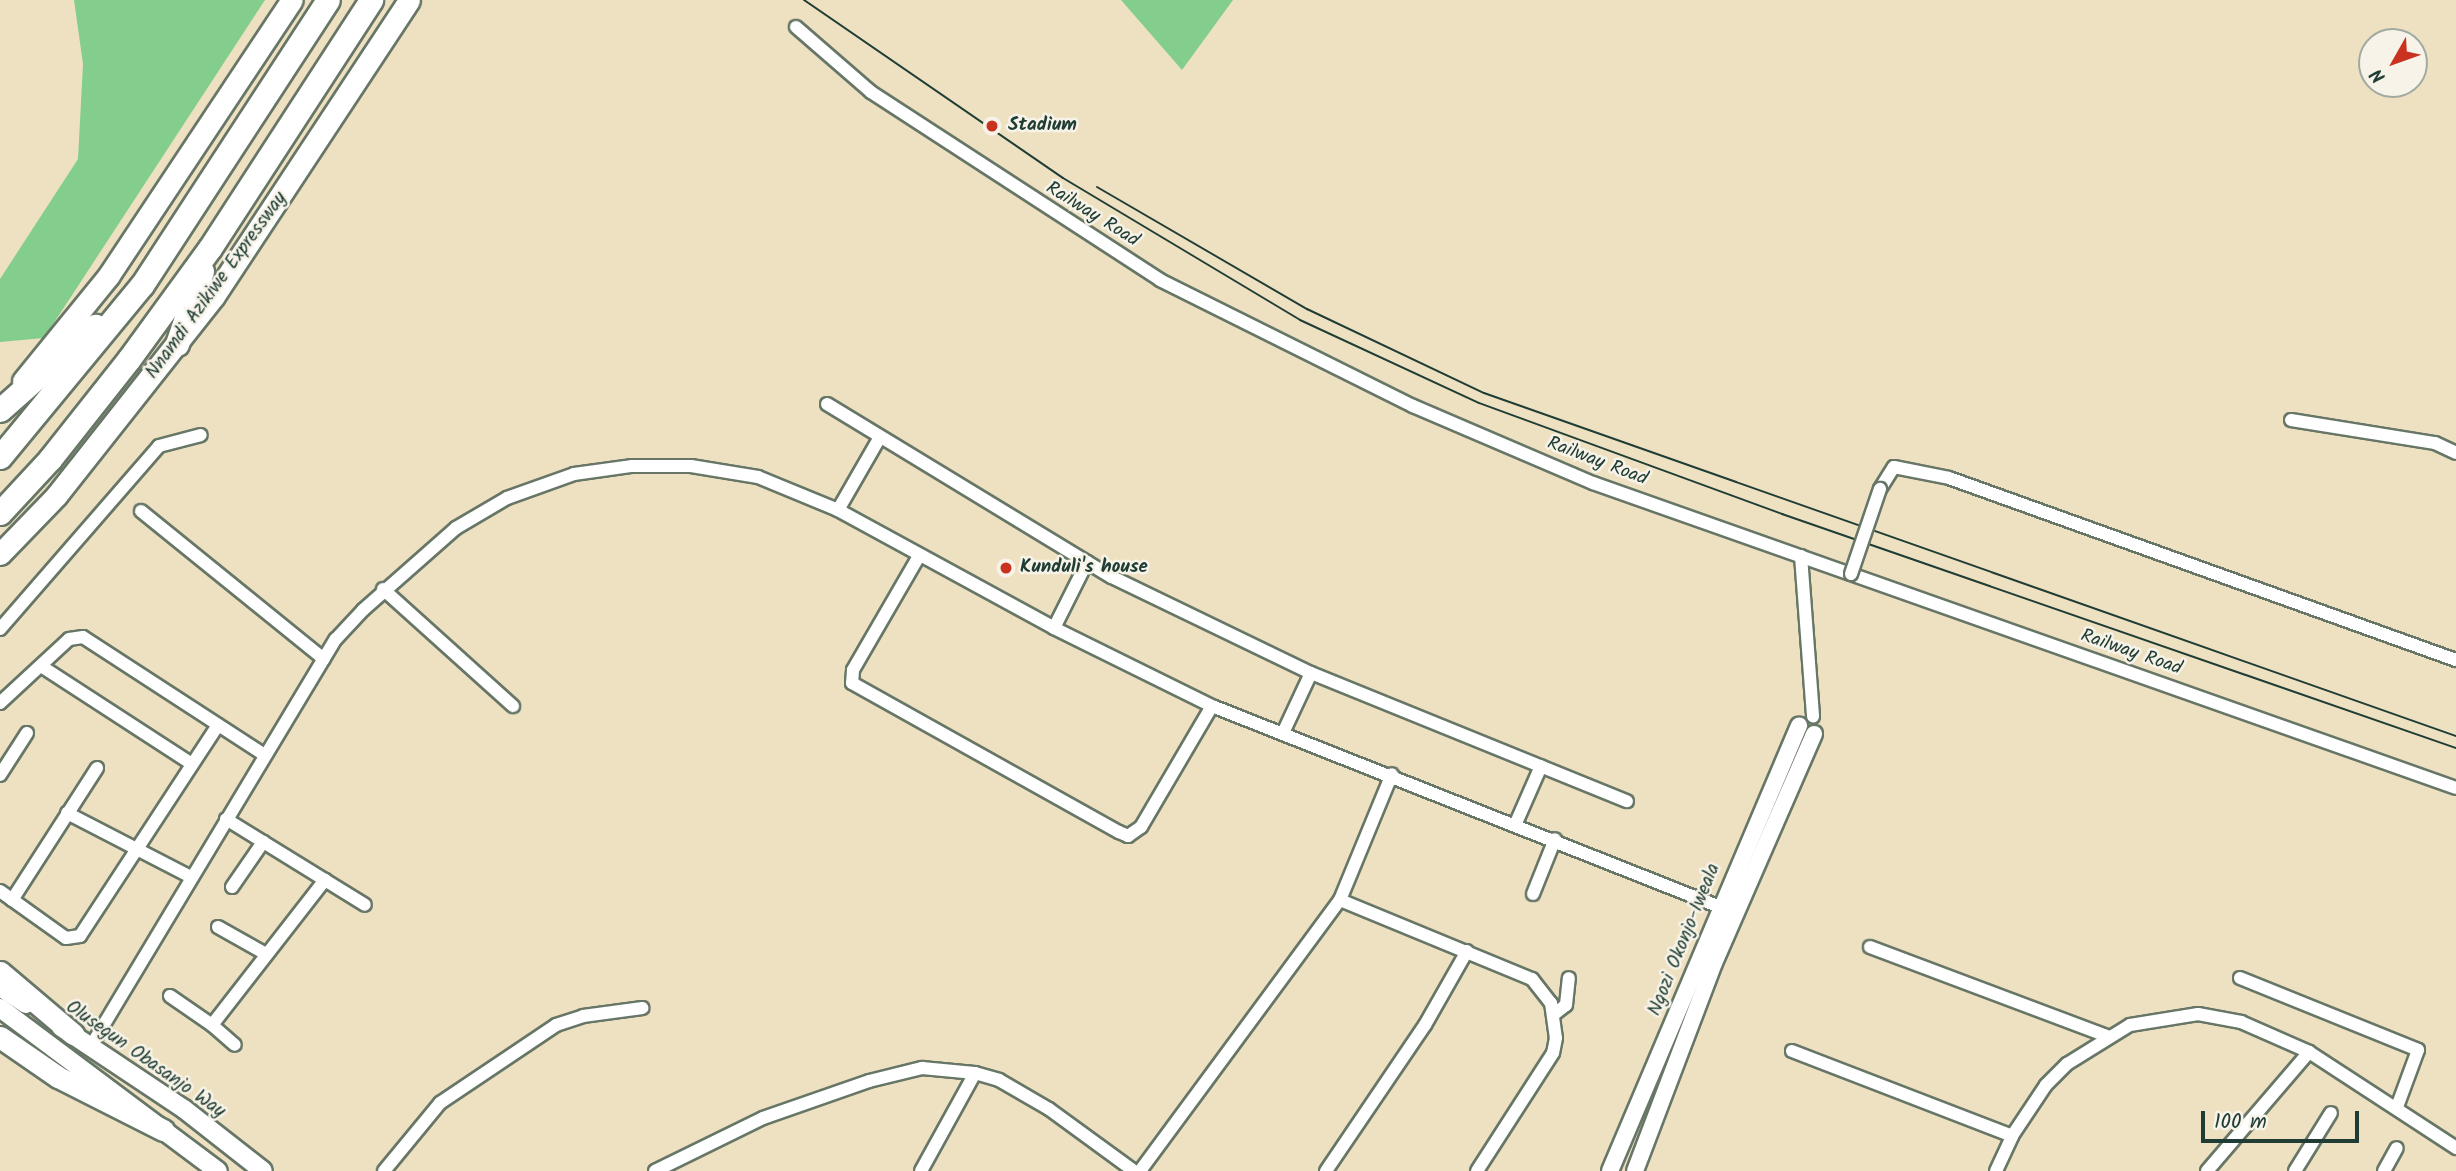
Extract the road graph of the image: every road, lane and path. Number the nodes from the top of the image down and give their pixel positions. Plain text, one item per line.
1 (292, 0) edge
2 (328, 0) edge
3 (371, 0) edge
4 (410, 0) edge
5 (796, 27) dead end
6 (210, 248) junction
7 (142, 285) junction
8 (177, 344) junction
9 (827, 404) dead end
10 (0, 409) edge
11 (2291, 420) dead end
12 (201, 435) dead end
13 (880, 437) junction
14 (2456, 453) edge
15 (0, 457) edge
16 (838, 510) junction
17 (141, 511) dead end
18 (0, 513) edge
19 (0, 554) edge
20 (919, 555) junction
21 (1801, 556) junction
22 (1087, 562) junction
23 (1850, 574) junction
24 (383, 589) junction
25 (1054, 628) junction
26 (0, 629) edge
27 (324, 659) junction
28 (2456, 660) edge
29 (41, 666) junction
30 (1311, 673) junction
31 (0, 703) edge
32 (513, 706) dead end
33 (1212, 706) junction
34 (1814, 717) junction
35 (1799, 724) joint
36 (218, 725) junction
37 (27, 733) dead end
38 (1283, 733) junction
39 (1814, 734) joint
40 (265, 755) junction
41 (192, 764) junction
42 (1541, 766) junction
43 (97, 768) dead end
44 (1392, 774) junction
45 (0, 775) edge
46 (2456, 788) edge
47 (1627, 801) dead end
48 (67, 813) junction
49 (226, 818) junction
50 (1516, 823) junction
51 (1555, 839) junction
52 (263, 842) junction
53 (137, 849) junction
54 (191, 877) junction
55 (325, 880) junction
56 (232, 887) dead end
57 (0, 891) edge
58 (1533, 894) dead end
59 (12, 900) junction
60 (1340, 900) junction
61 (365, 905) dead end
62 (1720, 907) junction
63 (1737, 913) junction
64 (218, 927) dead end
65 (1870, 947) dead end
66 (1467, 951) junction
67 (266, 954) junction
68 (0, 972) edge
69 (1569, 978) dead end
70 (2240, 978) dead end
71 (0, 987) edge
72 (170, 996) dead end
73 (0, 1008) edge
74 (642, 1008) dead end
75 (1553, 1015) junction
76 (212, 1025) junction
77 (2107, 1036) junction
78 (0, 1037) edge
79 (82, 1040) junction
80 (235, 1045) dead end
81 (1792, 1051) dead end
82 (2309, 1052) junction
83 (975, 1073) junction
84 (2397, 1107) junction
85 (2331, 1113) dead end
86 (163, 1130) junction
87 (2012, 1136) junction
88 (2398, 1149) dead end
89 (2456, 1149) edge
90 (2213, 1169) edge
91 (218, 1171) edge
92 (263, 1171) edge
93 (384, 1171) edge
94 (655, 1171) edge
95 (922, 1171) edge
96 (1134, 1171) edge
97 (1140, 1171) edge
98 (1326, 1171) edge
99 (1478, 1171) edge
100 (1609, 1171) edge
101 (1635, 1171) edge
102 (1996, 1171) edge
103 (2295, 1171) edge
104 (2384, 1171) edge

1 - 10 highway
2 - 7 highway
3 - 6 highway, Nnamdi Azikiwe Expressway
4 - 8 highway, Nnamdi Azikiwe Expressway
5 - 21 street, Railway Road
6 - 8 highway
6 - 18 highway, Nnamdi Azikiwe Expressway
7 - 10 highway
7 - 15 highway
8 - 19 highway, Nnamdi Azikiwe Expressway
9 - 13 street
11 - 14 street
12 - 26 street
13 - 16 street
13 - 22 street
16 - 20 street
16 - 24 street
17 - 27 street
20 - 25 street
20 - 33 street
21 - 23 street, Railway Road
21 - 34 street
22 - 25 street
22 - 30 street
23 - 28 street, bridge
23 - 46 street, Railway Road
24 - 27 street
24 - 32 street
25 - 33 street
27 - 40 street
29 - 31 street
29 - 36 street
29 - 41 street
30 - 38 street
30 - 42 street
33 - 38 street
34 - 35 street
34 - 39 street
35 - 62 street, Ngozi Okonjo-Iweala
36 - 40 street
36 - 41 street
37 - 45 street
38 - 44 street
39 - 63 street, Ngozi Okonjo-Iweala
40 - 49 street
41 - 53 street
42 - 47 street
42 - 50 street
43 - 48 street
44 - 50 street
44 - 60 street
48 - 53 street
48 - 59 street
49 - 52 street
49 - 54 street
50 - 51 street
51 - 58 street
51 - 62 street
52 - 55 street
52 - 56 street
53 - 54 street
53 - 59 street
54 - 79 street
55 - 61 street
55 - 67 street
57 - 59 street
60 - 66 street
60 - 97 street
62 - 63 street
62 - 100 street, Ngozi Okonjo-Iweala
63 - 101 street, Ngozi Okonjo-Iweala
64 - 67 street
65 - 77 street
66 - 75 street
66 - 98 street
67 - 76 street
68 - 79 highway
69 - 75 street
70 - 84 street
71 - 79 main road, Olusegun Obasanjo Way
72 - 76 street
73 - 86 main road
74 - 93 street
75 - 99 street
76 - 80 street
77 - 82 street
77 - 87 street
78 - 86 highway
79 - 92 main road, Olusegun Obasanjo Way
81 - 87 street
82 - 84 street
82 - 90 street
83 - 94 street
83 - 95 street
83 - 96 street
84 - 89 street
85 - 103 street
86 - 91 main road
87 - 102 street
88 - 104 street

